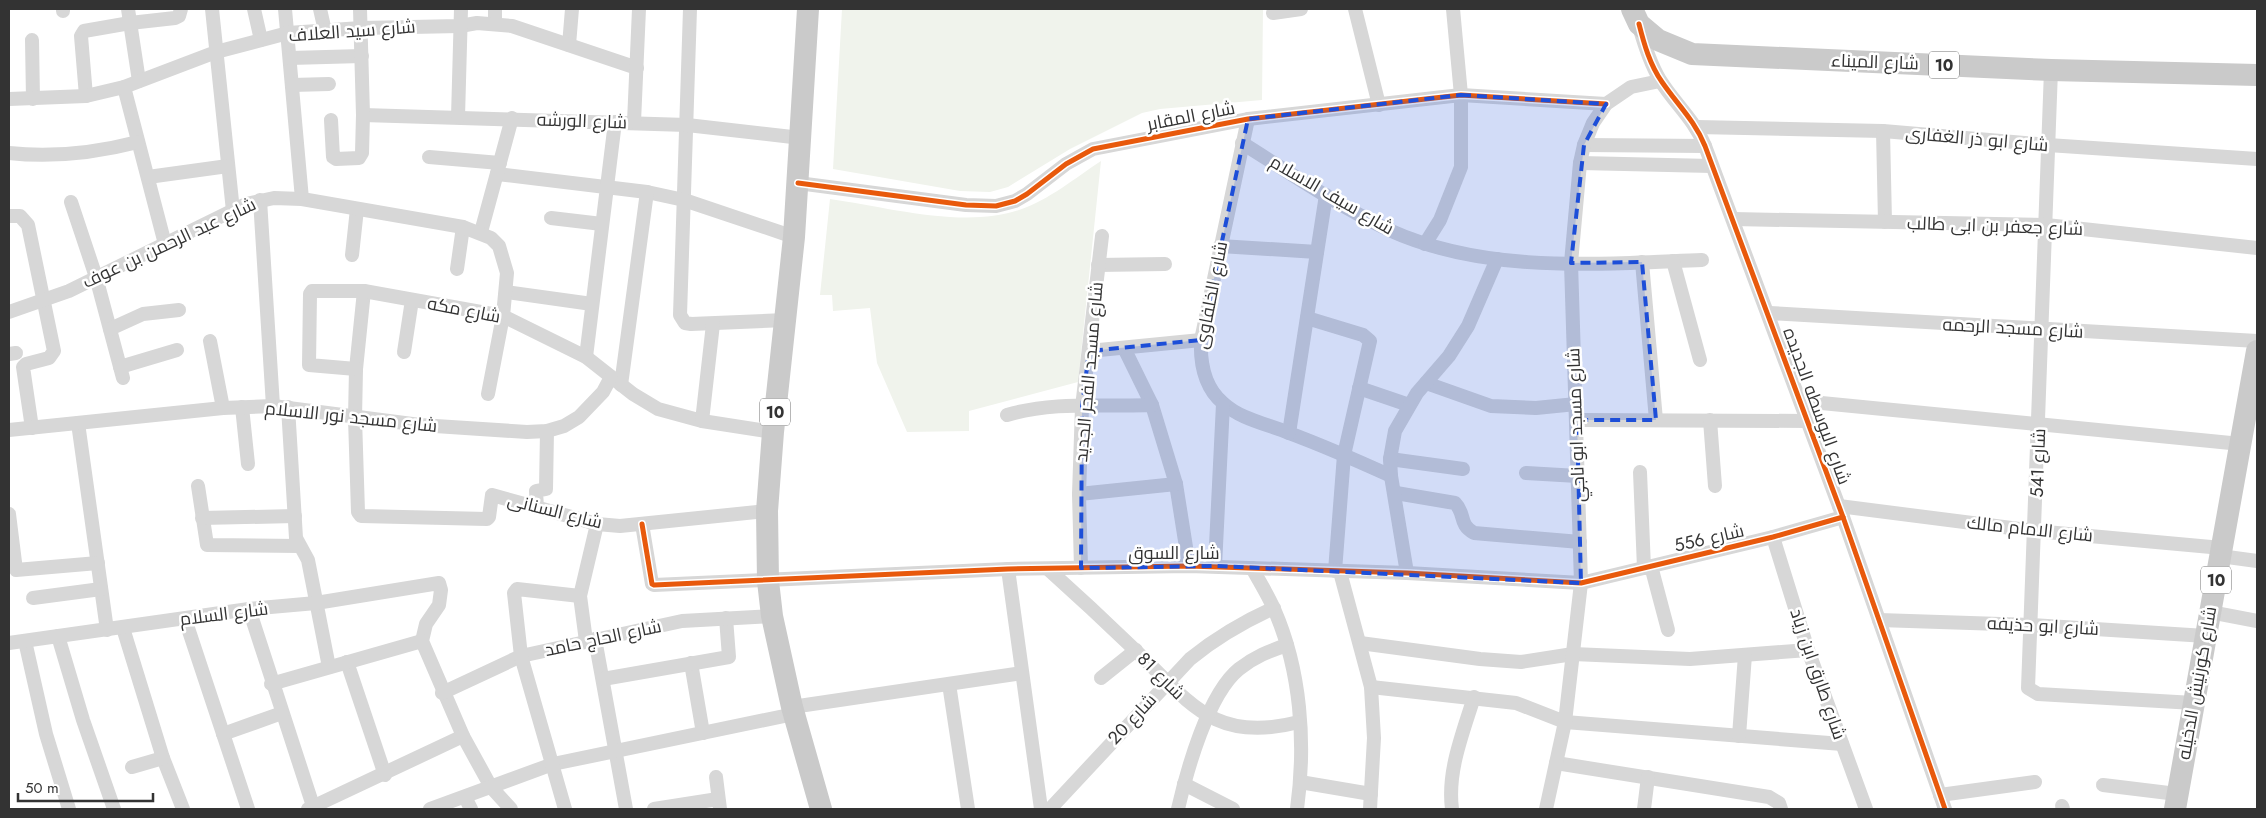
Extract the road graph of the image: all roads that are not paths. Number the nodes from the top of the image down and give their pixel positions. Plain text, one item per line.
1 (181, 9) edge
2 (212, 9) edge
3 (254, 9) edge
4 (285, 9) edge
5 (320, 9) edge
6 (360, 9) edge
7 (461, 9) edge
8 (495, 9) edge
9 (572, 9) edge
10 (639, 9) edge
11 (690, 9) edge
12 (808, 9) edge
13 (1301, 9) edge
14 (1355, 9) edge
15 (1453, 9) edge
16 (1273, 13) dead end
17 (129, 16) edge
18 (1635, 16) edge
19 (495, 24) junction
20 (460, 26) junction
21 (362, 28) junction
22 (325, 31) junction
23 (288, 34) junction
24 (32, 40) dead end
25 (261, 40) junction
26 (569, 45) junction
27 (216, 52) junction
28 (362, 56) junction
29 (290, 58) junction
30 (637, 68) junction
31 (2051, 70) junction
32 (2257, 75) edge
33 (139, 81) junction
34 (1660, 81) junction
35 (329, 84) dead end
36 (292, 85) junction
37 (124, 87) junction
38 (1461, 94) junction
39 (86, 96) junction
40 (9, 99) edge
41 (33, 99) junction
42 (1606, 104) junction
43 (1379, 105) junction
44 (363, 115) junction
45 (458, 117) junction
46 (512, 118) junction
47 (1248, 119) junction
48 (331, 120) dead end
49 (615, 122) junction
50 (634, 122) junction
51 (687, 125) junction
52 (1697, 127) junction
53 (1883, 131) junction
54 (801, 138) junction
55 (138, 142) junction
56 (1242, 143) junction
57 (1584, 145) junction
58 (2048, 145) junction
59 (1705, 146) junction
60 (9, 153) edge
61 (429, 157) dead end
62 (2257, 159) edge
63 (1580, 163) junction
64 (228, 166) junction
65 (1712, 166) junction
66 (499, 168) junction
67 (148, 178) junction
68 (798, 183) junction
69 (607, 187) junction
70 (647, 192) junction
71 (1326, 195) junction
72 (302, 199) junction
73 (260, 200) junction
74 (684, 200) junction
75 (71, 202) dead end
76 (357, 209) junction
77 (233, 211) junction
78 (9, 216) edge
79 (551, 218) dead end
80 (1733, 219) junction
81 (1885, 222) junction
82 (602, 224) junction
83 (2046, 225) junction
84 (463, 227) junction
85 (481, 232) junction
86 (1102, 236) dead end
87 (794, 237) junction
88 (165, 244) junction
89 (1425, 244) junction
90 (1220, 246) junction
91 (2257, 248) edge
92 (1317, 252) junction
93 (352, 255) dead end
94 (1497, 260) junction
95 (1702, 260) dead end
96 (1673, 261) junction
97 (1642, 262) junction
98 (1571, 263) junction
99 (1165, 264) dead end
100 (1098, 265) junction
101 (457, 269) dead end
102 (96, 277) junction
103 (364, 291) junction
104 (506, 292) junction
105 (412, 300) junction
106 (43, 301) junction
107 (592, 304) junction
108 (179, 310) dead end
109 (9, 312) edge
110 (1769, 314) junction
111 (503, 316) junction
112 (1307, 318) junction
113 (785, 320) junction
114 (713, 324) junction
115 (110, 329) junction
116 (2042, 329) junction
117 (1201, 340) junction
118 (210, 341) dead end
119 (2257, 342) edge
120 (1124, 348) junction
121 (177, 350) dead end
122 (1089, 351) junction
123 (2257, 351) edge
124 (404, 352) dead end
125 (586, 357) junction
126 (1700, 360) dead end
127 (356, 368) junction
128 (616, 381) junction
129 (1426, 383) junction
130 (1359, 388) junction
131 (488, 394) dead end
132 (1801, 401) junction
133 (1223, 404) junction
134 (1576, 404) junction
135 (1409, 405) junction
136 (274, 406) junction
137 (1152, 406) junction
138 (242, 407) junction
139 (288, 407) junction
140 (1082, 407) junction
141 (223, 408) junction
142 (1008, 415) dead end
143 (355, 418) junction
144 (1576, 420) junction
145 (1656, 420) junction
146 (1710, 420) junction
147 (702, 421) junction
148 (1808, 421) junction
149 (78, 423) junction
150 (2039, 424) junction
151 (32, 428) junction
152 (9, 430) edge
153 (547, 431) junction
154 (773, 432) junction
155 (1289, 432) junction
156 (2247, 437) edge
157 (1344, 455) junction
158 (1390, 459) junction
159 (248, 464) dead end
160 (1463, 469) dead end
161 (1640, 472) dead end
162 (1526, 473) dead end
163 (1391, 476) junction
164 (1578, 476) junction
165 (1176, 484) junction
166 (198, 486) dead end
167 (1715, 486) dead end
168 (1396, 493) junction
169 (1079, 494) junction
170 (537, 508) junction
171 (767, 511) junction
172 (1841, 511) junction
173 (9, 514) edge
174 (295, 516) junction
175 (202, 518) junction
176 (597, 524) junction
177 (642, 524) junction
178 (2036, 531) junction
179 (1773, 537) junction
180 (1580, 542) junction
181 (299, 546) junction
182 (2221, 552) junction
183 (2257, 561) edge
184 (98, 563) junction
185 (1189, 566) junction
186 (1215, 566) junction
187 (1648, 567) junction
188 (1048, 568) junction
189 (1080, 568) junction
190 (1252, 568) junction
191 (1008, 569) junction
192 (1337, 572) junction
193 (1407, 573) junction
194 (768, 581) junction
195 (1581, 583) junction
196 (101, 589) junction
197 (580, 596) junction
198 (33, 598) dead end
199 (316, 603) junction
200 (1274, 608) junction
201 (249, 610) junction
202 (2210, 612) junction
203 (772, 616) junction
204 (726, 618) junction
205 (185, 619) junction
206 (1879, 620) junction
207 (2257, 621) edge
208 (2031, 625) junction
209 (123, 628) junction
210 (107, 630) junction
211 (1668, 630) dead end
212 (58, 636) junction
213 (2206, 636) junction
214 (590, 640) junction
215 (24, 641) junction
216 (422, 641) junction
217 (9, 643) edge
218 (1360, 643) junction
219 (1287, 645) junction
220 (1136, 650) junction
221 (1808, 650) junction
222 (1573, 654) junction
223 (1745, 655) junction
224 (521, 656) junction
225 (347, 662) junction
226 (691, 663) junction
227 (330, 667) junction
228 (1022, 674) junction
229 (1101, 678) dead end
230 (603, 680) junction
231 (1166, 682) junction
232 (271, 684) junction
233 (949, 684) junction
234 (1371, 687) junction
235 (442, 692) junction
236 (1474, 697) junction
237 (2194, 703) junction
238 (793, 711) junction
239 (282, 713) junction
240 (1208, 716) junction
241 (1299, 722) junction
242 (1565, 722) junction
243 (703, 733) junction
244 (223, 734) junction
245 (463, 736) junction
246 (1739, 736) junction
247 (1842, 744) junction
248 (616, 751) junction
249 (163, 758) junction
250 (1556, 763) junction
251 (553, 764) junction
252 (132, 767) dead end
253 (384, 775) junction
254 (716, 777) dead end
255 (1648, 777) junction
256 (1300, 782) junction
257 (2035, 782) dead end
258 (1184, 784) junction
259 (2103, 786) dead end
260 (491, 787) junction
261 (1372, 794) junction
262 (1940, 795) junction
263 (2176, 802) edge
264 (468, 803) edge
265 (719, 804) edge
266 (69, 809) edge
267 (114, 809) edge
268 (183, 809) edge
269 (248, 809) edge
270 (311, 809) edge
271 (430, 809) edge
272 (511, 809) edge
273 (565, 809) edge
274 (626, 809) edge
275 (654, 809) edge
276 (821, 809) edge
277 (968, 809) edge
278 (1041, 809) edge
279 (1050, 809) edge
280 (1178, 809) edge
281 (1232, 809) edge
282 (1297, 809) edge
283 (1370, 809) edge
284 (1452, 809) edge
285 (1546, 809) edge
286 (1644, 809) edge
287 (1781, 809) edge
288 (1866, 809) edge
289 (1945, 809) edge

1 - 17 street
2 - 27 street
3 - 25 street
4 - 23 street
5 - 22 street
6 - 21 street
7 - 20 street
8 - 19 street
9 - 26 street
10 - 30 street
11 - 51 street
12 - 54 main road, 10
13 - 16 street
14 - 43 street
15 - 38 street
17 - 33 street
17 - 39 street
18 - 31 main road, شارع الميناء / 10
18 - 34 street, شارع البوسطه الجديده
19 - 20 street, شارع سيد العلاف
19 - 26 street, شارع سيد العلاف
20 - 21 street, شارع سيد العلاف
20 - 45 street
21 - 22 street, شارع سيد العلاف
21 - 28 street
22 - 23 street, شارع سيد العلاف
23 - 25 street, شارع سيد العلاف
23 - 29 street
24 - 41 street
25 - 27 street, شارع سيد العلاف
26 - 30 street, شارع سيد العلاف
27 - 33 street, شارع سيد العلاف
27 - 64 street
28 - 29 street
28 - 44 street
29 - 36 street
30 - 50 street
31 - 32 main road, شارع الميناء / 10
31 - 58 street, شارع 541
33 - 37 street, شارع سيد العلاف
34 - 42 street, شارع مسجد ابو ناجي
34 - 52 street, شارع البوسطه الجديده
35 - 36 street
36 - 72 street
37 - 39 street, شارع سيد العلاف
37 - 55 street
38 - 42 street, شارع المقابر
38 - 43 street, شارع المقابر
38 - 89 street
39 - 41 street, شارع سيد العلاف
40 - 41 street, شارع سيد العلاف
42 - 57 street, شارع مسجد ابو ناجي
43 - 47 street, شارع المقابر
44 - 45 street, شارع الورشه
44 - 48 street
45 - 46 street, شارع الورشه
46 - 49 street, شارع الورشه
46 - 66 street
47 - 56 street, شارع الخلفاوى
47 - 68 street, شارع المقابر
49 - 50 street, شارع الورشه
49 - 69 street
50 - 51 street, شارع الورشه
51 - 54 street, شارع الورشه
51 - 74 street
52 - 53 street, شارع ابو ذر الغفارى
52 - 59 street, شارع البوسطه الجديده
53 - 58 street, شارع ابو ذر الغفارى
53 - 81 street
54 - 68 main road, 10
55 - 60 street
55 - 67 street
56 - 71 street, شارع سيف الاسلام
56 - 90 street, شارع الخلفاوى
57 - 59 street
57 - 63 street, شارع مسجد ابو ناجي
58 - 62 street, شارع ابو ذر الغفارى
58 - 83 street, شارع 541
59 - 65 street, شارع البوسطه الجديده
61 - 66 street
63 - 65 street
63 - 98 street, شارع مسجد ابو ناجي
64 - 67 street
64 - 77 street
65 - 80 street, شارع البوسطه الجديده
66 - 69 street
66 - 85 street
67 - 88 street
68 - 87 main road, 10
69 - 70 street
69 - 82 street
70 - 74 street
70 - 128 street
71 - 89 street, شارع سيف الاسلام
71 - 92 street
72 - 73 street, شارع عبد الرحمن بن عوف
72 - 76 street, شارع عبد الرحمن بن عوف
73 - 77 street, شارع عبد الرحمن بن عوف
73 - 136 street
74 - 87 street
74 - 114 street
75 - 102 street
76 - 84 street, شارع عبد الرحمن بن عوف
76 - 93 street
77 - 88 street, شارع عبد الرحمن بن عوف
78 - 106 street
79 - 82 street
80 - 81 street, شارع جعفر بن ابى طالب
80 - 110 street, شارع البوسطه الجديده
81 - 83 street, شارع جعفر بن ابى طالب
82 - 107 street
83 - 91 street, شارع جعفر بن ابى طالب
83 - 116 street, شارع 541
84 - 85 street, شارع عبد الرحمن بن عوف
84 - 101 street
85 - 104 street
86 - 100 street, شارع مسجد الفجر الجديد
87 - 113 main road, 10
88 - 102 street, شارع عبد الرحمن بن عوف
89 - 94 street, شارع سيف الاسلام
90 - 92 street
90 - 117 street, شارع الخلفاوى
92 - 112 street
94 - 98 street, شارع سيف الاسلام
94 - 129 street
95 - 96 street, شارع سيف الاسلام
96 - 97 street, شارع سيف الاسلام
96 - 126 street
97 - 98 street, شارع سيف الاسلام
97 - 145 street
98 - 134 street, شارع مسجد ابو ناجي
99 - 100 street
100 - 122 street, شارع مسجد الفجر الجديد
102 - 106 street, شارع عبد الرحمن بن عوف
102 - 115 street
103 - 105 street, شارع مكه
103 - 127 street
103 - 127 street, شارع مكه
104 - 107 street
104 - 111 street
105 - 111 street, شارع مكه
105 - 124 street
106 - 109 street, شارع عبد الرحمن بن عوف
106 - 151 street
107 - 125 street
108 - 115 street
110 - 116 street, شارع مسجد الرحمه
110 - 132 street, شارع البوسطه الجديده
111 - 125 street, شارع مكه
111 - 131 street
112 - 130 street
112 - 155 street
113 - 114 street
113 - 154 main road, 10
114 - 147 street
115 - 121 street
116 - 119 street, شارع مسجد الرحمه
116 - 150 street, شارع 541
117 - 120 street
117 - 133 street, شارع الخلفاوى
118 - 141 street
120 - 122 street
120 - 137 street
122 - 140 street, شارع مسجد الفجر الجديد
123 - 156 main road, شارع كورنيش الدخيله / 10
125 - 128 street, شارع مكه
127 - 143 street
128 - 147 street, شارع مكه
128 - 153 street, شارع مسجد نور الاسلام
129 - 134 street
129 - 135 street
130 - 135 street
130 - 157 street
132 - 148 street, شارع البوسطه الجديده
132 - 150 street
133 - 155 street, شارع الخلفاوى
133 - 186 street
134 - 144 street, شارع مسجد ابو ناجي
135 - 158 street
136 - 138 street, شارع مسجد نور الاسلام
136 - 139 street, شارع مسجد نور الاسلام
137 - 140 street
137 - 165 street
138 - 141 street, شارع مسجد نور الاسلام
138 - 159 street
139 - 143 street, شارع مسجد نور الاسلام
139 - 174 street
140 - 142 street
140 - 169 street, شارع مسجد الفجر الجديد
141 - 149 street, شارع مسجد نور الاسلام
143 - 153 street, شارع مسجد نور الاسلام
143 - 170 street, شارع السنانى
144 - 145 street
144 - 164 street, شارع مسجد ابو ناجي
145 - 146 street
146 - 148 street
146 - 167 street
147 - 154 street, شارع مكه
148 - 172 street, شارع البوسطه الجديده
149 - 151 street, شارع مسجد نور الاسلام
149 - 184 street
150 - 156 street
150 - 178 street, شارع 541
151 - 152 street, شارع مسجد نور الاسلام
153 - 170 street
154 - 171 main road, 10
155 - 157 street, شارع الخلفاوى
156 - 182 main road, شارع كورنيش الدخيله / 10
157 - 163 street, شارع الخلفاوى
157 - 192 street
158 - 160 street
158 - 163 street
161 - 187 street
162 - 164 street
163 - 168 street
164 - 180 street, شارع مسجد ابو ناجي
165 - 169 street
165 - 185 street
166 - 175 street
168 - 180 street
168 - 193 street
169 - 189 street, شارع مسجد الفجر الجديد
170 - 176 street, شارع السنانى
171 - 177 street, شارع السنانى
171 - 194 main road, 10
172 - 178 street, شارع الامام مالك
172 - 179 street, شارع 556
172 - 206 street, شارع البوسطه الجديده
173 - 184 street
174 - 175 street
174 - 181 street
175 - 181 street
176 - 177 street, شارع السنانى
176 - 197 street
177 - 194 street, شارع السوق
178 - 182 street, شارع الامام مالك
178 - 208 street, شارع 541
179 - 187 street, شارع 556
179 - 221 street, شارع طارق ابن زياد
180 - 195 street, شارع مسجد ابو ناجي
181 - 199 street
182 - 183 street, شارع الامام مالك
182 - 202 main road, شارع كورنيش الدخيله / 10
184 - 196 street
185 - 186 street, شارع السوق
185 - 189 street, شارع السوق
186 - 190 street, شارع السوق
187 - 195 street, شارع 556
187 - 211 street
188 - 189 street, شارع السوق
188 - 191 street, شارع السوق
188 - 220 street, شارع 81
190 - 192 street, شارع السوق
190 - 200 street
191 - 194 street, شارع السوق
191 - 228 street
192 - 193 street, شارع السوق
192 - 218 street
193 - 195 street, شارع السوق
194 - 203 main road, 10
195 - 222 street, شارع مسجد ابو ناجي
196 - 198 street
196 - 210 street
197 - 214 street
197 - 224 street
199 - 201 street, شارع السلام
199 - 216 street, شارع السلام
199 - 227 street
200 - 219 street
200 - 231 street, شارع 20
201 - 205 street, شارع السلام
201 - 232 street
202 - 207 street
202 - 213 main road, شارع كورنيش الدخيله / 10
203 - 204 street, شارع الحاج حامد
203 - 238 main road, 10
204 - 214 street, شارع الحاج حامد
204 - 226 street
205 - 209 street, شارع السلام
205 - 244 street
206 - 208 street, شارع ابو حذيفه
206 - 262 street, شارع البوسطه الجديده
208 - 213 street, شارع ابو حذيفه
208 - 237 street, شارع 541
209 - 210 street, شارع السلام
209 - 249 street
210 - 212 street, شارع السلام
212 - 215 street, شارع السلام
212 - 267 street
213 - 237 main road, شارع كورنيش الدخيله / 10
214 - 224 street, شارع الحاج حامد
214 - 230 street
215 - 217 street, شارع السلام
215 - 266 street
216 - 225 street
216 - 235 street
218 - 222 street
218 - 234 street
219 - 240 street
219 - 241 street
220 - 229 street
220 - 231 street, شارع 81
221 - 223 street
221 - 247 street, شارع طارق ابن زياد
222 - 223 street
222 - 242 street, شارع مسجد ابو ناجي
223 - 246 street
224 - 235 street, شارع الحاج حامد
224 - 251 street
225 - 227 street
225 - 253 street
226 - 230 street
226 - 243 street
227 - 232 street
228 - 233 street
228 - 278 street
230 - 248 street
231 - 240 street, شارع 81
231 - 279 street, شارع 20
232 - 239 street
233 - 238 street
233 - 277 street
234 - 236 street
234 - 261 street
235 - 245 street
236 - 242 street
236 - 284 street
237 - 263 main road, شارع كورنيش الدخيله / 10
238 - 243 street
238 - 276 main road, 10
239 - 244 street
239 - 270 street
240 - 241 street, شارع 81
240 - 258 street
241 - 256 street
242 - 246 street
242 - 250 street, شارع مسجد ابو ناجي
243 - 248 street
244 - 269 street
245 - 253 street
245 - 260 street
246 - 247 street
247 - 288 street, شارع طارق ابن زياد
248 - 251 street
248 - 274 street
249 - 252 street
249 - 268 street
250 - 255 street
250 - 285 street, شارع مسجد ابو ناجي
251 - 260 street
251 - 273 street
253 - 270 street
254 - 265 street
255 - 286 street
255 - 287 street
256 - 261 street
256 - 282 street
257 - 262 street
258 - 280 street
258 - 281 street
259 - 263 street
260 - 264 street
260 - 272 street
261 - 283 street
262 - 289 street, شارع البوسطه الجديده
264 - 271 street
265 - 275 street

